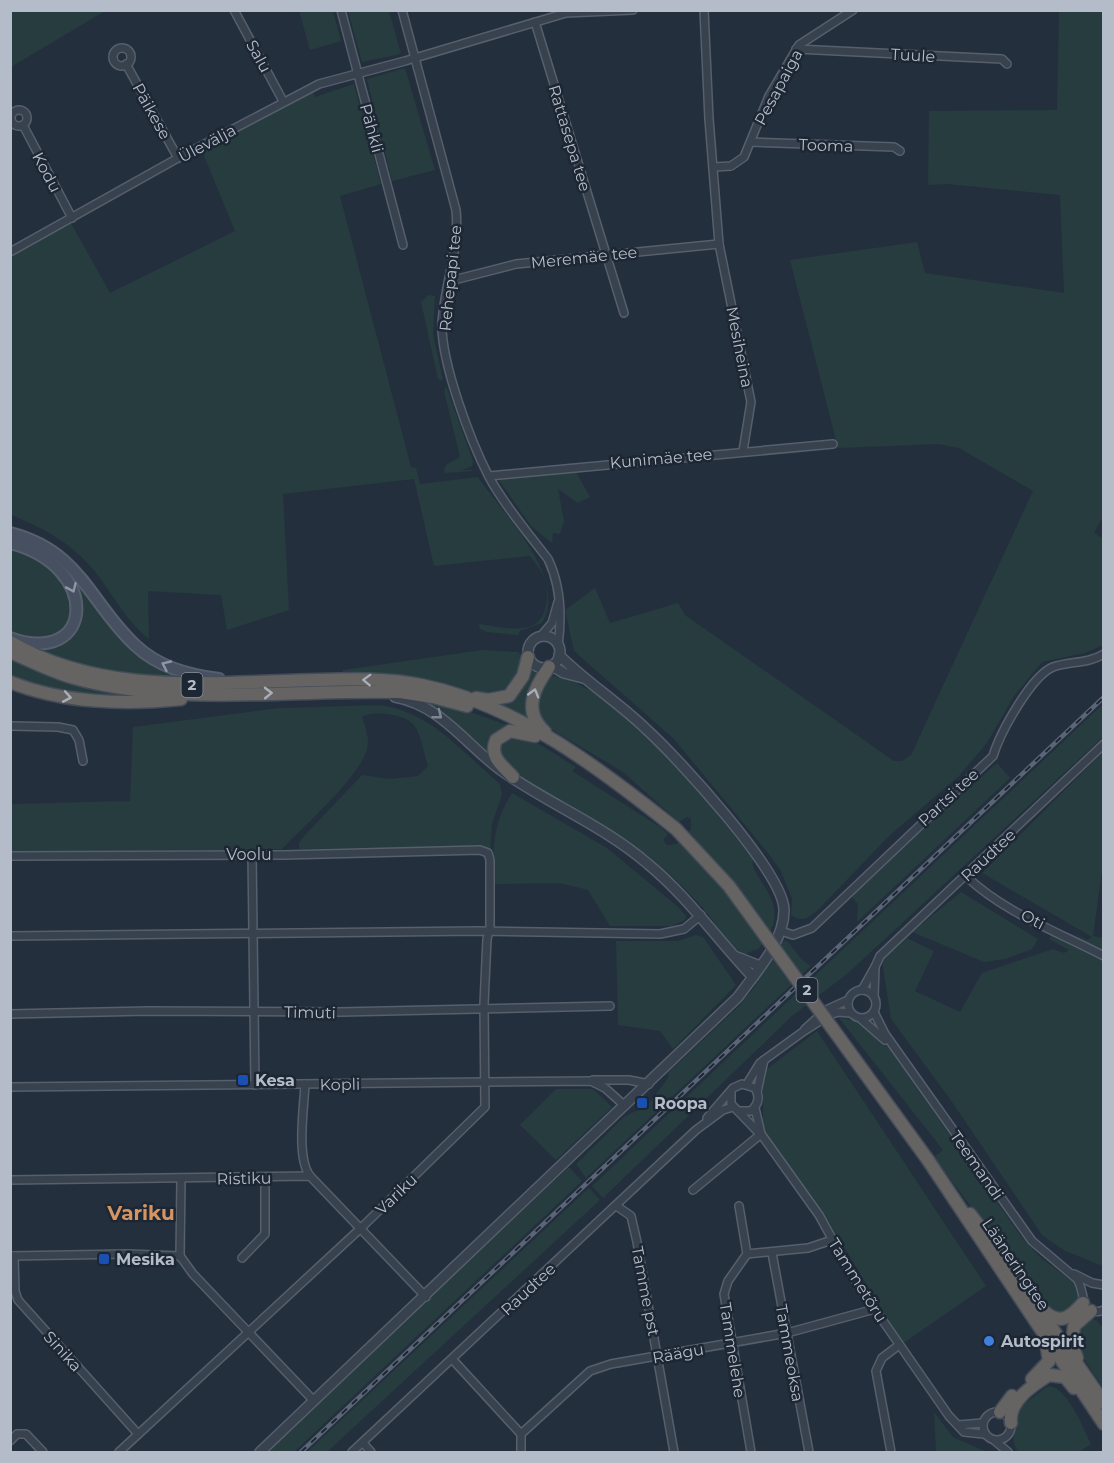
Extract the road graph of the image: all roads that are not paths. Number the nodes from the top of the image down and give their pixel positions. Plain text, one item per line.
1 (234, 10) edge
2 (341, 10) edge
3 (402, 10) edge
4 (633, 10) edge
5 (704, 10) edge
6 (853, 10) edge
7 (535, 22) junction
8 (813, 34) junction
9 (796, 49) junction
10 (817, 50) junction
11 (415, 58) junction
12 (126, 64) dead end
13 (1006, 64) dead end
14 (358, 74) junction
15 (283, 101) junction
16 (23, 125) dead end
17 (751, 142) junction
18 (900, 150) dead end
19 (178, 158) junction
20 (714, 167) junction
21 (72, 218) junction
22 (719, 244) junction
23 (402, 245) dead end
24 (10, 252) edge
25 (604, 255) junction
26 (450, 280) junction
27 (624, 313) dead end
28 (833, 444) dead end
29 (743, 451) junction
30 (489, 476) junction
31 (10, 533) edge
32 (10, 543) edge
33 (559, 596) junction
34 (541, 636) junction
35 (10, 640) edge
36 (559, 650) junction
37 (10, 652) edge
38 (1104, 654) edge
39 (528, 657) junction
40 (550, 666) junction
41 (583, 678) junction
42 (285, 681) junction
43 (10, 682) edge
44 (363, 691) junction
45 (446, 691) junction
46 (235, 693) junction
47 (10, 726) edge
48 (1104, 744) edge
49 (567, 750) junction
50 (83, 761) dead end
51 (513, 777) junction
52 (488, 853) joint
53 (252, 854) junction
54 (10, 856) edge
55 (966, 876) junction
56 (701, 915) junction
57 (488, 931) junction
58 (781, 931) junction
59 (252, 934) junction
60 (10, 936) edge
61 (737, 957) junction
62 (1104, 957) edge
63 (760, 966) junction
64 (875, 967) junction
65 (753, 977) junction
66 (862, 990) junction
67 (874, 997) junction
68 (848, 1000) junction
69 (610, 1006) dead end
70 (484, 1009) junction
71 (254, 1012) junction
72 (874, 1012) junction
73 (850, 1013) junction
74 (10, 1014) edge
75 (861, 1019) junction
76 (804, 1031) junction
77 (898, 1052) junction
78 (764, 1060) junction
79 (629, 1080) junction
80 (591, 1081) junction
81 (486, 1082) junction
82 (305, 1084) junction
83 (649, 1084) junction
84 (747, 1084) junction
85 (255, 1085) junction
86 (10, 1088) edge
87 (731, 1092) junction
88 (757, 1092) junction
89 (616, 1098) junction
90 (625, 1106) junction
91 (754, 1108) junction
92 (736, 1109) junction
93 (703, 1125) junction
94 (761, 1134) junction
95 (309, 1176) junction
96 (265, 1178) junction
97 (181, 1179) junction
98 (10, 1180) edge
99 (942, 1182) junction
100 (693, 1190) dead end
101 (739, 1206) dead end
102 (618, 1207) junction
103 (361, 1228) junction
104 (832, 1239) junction
105 (772, 1253) junction
106 (747, 1254) junction
107 (12, 1256) edge
108 (180, 1256) junction
109 (242, 1258) dead end
110 (1066, 1270) junction
111 (1099, 1283) edge
112 (426, 1297) junction
113 (1032, 1298) junction
114 (1091, 1305) edge
115 (875, 1309) junction
116 (1029, 1312) junction
117 (1104, 1319) edge
118 (249, 1332) junction
119 (787, 1333) junction
120 (731, 1344) junction
121 (899, 1345) junction
122 (658, 1356) junction
123 (453, 1360) junction
124 (1092, 1385) junction
125 (314, 1401) junction
126 (1104, 1403) edge
127 (1000, 1412) junction
128 (983, 1423) junction
129 (1011, 1423) junction
130 (956, 1425) junction
131 (1104, 1425) edge
132 (138, 1434) junction
133 (521, 1434) junction
134 (984, 1434) junction
135 (1008, 1436) junction
136 (10, 1441) edge
137 (995, 1441) junction
138 (363, 1443) junction
139 (43, 1452) edge
140 (119, 1452) edge
141 (260, 1452) edge
142 (352, 1452) edge
143 (371, 1452) edge
144 (521, 1452) edge
145 (674, 1452) edge
146 (751, 1452) edge
147 (809, 1452) edge
148 (891, 1452) edge
149 (1010, 1452) edge

1 - 15 street, Salu
2 - 14 street, Pähkli
3 - 11 street, Rehepapi tee
4 - 7 street
5 - 20 street
6 - 8 street, Pesapaiga
7 - 11 street
7 - 25 street, Rattasepa tee
8 - 9 street, Pesapaiga
8 - 10 street
9 - 10 street, Tuule
9 - 17 street, Pesapaiga
10 - 13 street, Tuule
11 - 14 street, Ülevälja
11 - 26 street, Rehepapi tee
12 - 19 street, Päikese
14 - 15 street, Ülevälja
14 - 23 street, Pähkli
15 - 19 street, Ülevälja
16 - 21 street, Kodu
17 - 18 street, Tooma
17 - 20 street, Pesapaiga
19 - 21 street, Ülevälja
20 - 22 street
21 - 24 street, Ülevälja
22 - 25 street, Meremäe tee
22 - 29 street, Mesiheina
25 - 26 street, Meremäe tee
25 - 27 street, Rattasepa tee
26 - 30 street, Rehepapi tee
28 - 29 street, Kunimäe tee
29 - 30 street, Kunimäe tee
30 - 33 street, Rehepapi tee
42 -> 31 main road
32 -> 35 main road
33 - 34 street, Rehepapi tee
33 - 36 street, Rehepapi tee
34 - 36 street
34 - 39 street
35 - 42 highway, 2
36 - 40 street
36 - 41 street
37 - 46 highway, 2
38 - 58 street, Partsi tee
39 - 40 street
39 - 45 highway
40 - 41 street
49 -> 40 highway
41 - 58 street
45 -> 42 highway, 2
43 -> 46 highway
46 -> 44 highway, 2
44 - 49 highway, 2
44 -> 51 street
45 - 49 highway, 2
47 - 50 street
48 - 55 street, Raudtee
49 - 51 highway
49 - 99 highway, Lääneringtee / 2, bridge
51 - 56 street
52 - 53 street, Voolu
52 - 57 street, Variku
53 - 54 street, Voolu
53 - 59 street
55 - 62 street, Oti
55 - 64 street, Raudtee
56 - 57 street
56 - 61 street
57 - 59 street
57 - 70 street, Variku
58 - 63 street
59 - 60 street
59 - 71 street
61 - 63 street
61 - 65 street
63 - 65 street
64 - 66 street, Raudtee
64 - 67 street
65 - 83 street
66 - 67 street
66 - 68 street, Raudtee
67 - 72 street
68 - 73 street
68 - 76 street, Raudtee
69 - 70 street, Timuti
70 - 71 street, Timuti
70 - 81 street, Variku
71 - 74 street, Timuti
71 - 85 street
72 - 75 street
72 - 77 street, Teemandi
73 - 75 street
73 - 76 street, Raudtee
75 - 77 street, Teemandi
76 - 78 street, Raudtee
77 - 110 street, Teemandi
78 - 84 street, Raudtee
78 - 88 street
79 - 80 street, Kopli
79 - 83 street, Kopli
79 - 89 street
80 - 81 street, Kopli
80 - 89 street
81 - 82 street, Kopli
81 - 103 street, Variku
82 - 85 street, Kopli
82 - 95 street
83 - 90 street
84 - 87 street, Raudtee
84 - 88 street
85 - 86 street, Kopli
87 - 92 street
87 - 93 street, Raudtee
88 - 91 street
89 - 90 street
90 - 112 street
91 - 92 street, Raudtee
91 - 94 street, Tammetõru
92 - 93 street, Raudtee
92 - 94 street, Tammetõru
93 - 102 street, Raudtee
94 - 100 street
94 - 104 street, Tammetõru
95 - 96 street, Ristiku
95 - 103 street
96 - 97 street, Ristiku
96 - 109 street
97 - 98 street, Ristiku
97 - 108 street
99 - 113 highway, Lääneringtee / 2
99 - 116 highway, Lääneringtee / 2
101 - 106 street
102 - 122 street, Tamme pst
102 - 123 street, Raudtee
103 - 112 street
103 - 118 street, Variku
104 - 105 street
104 - 115 street, Tammetõru
105 - 106 street
105 - 119 street, Tammeoksa
106 - 120 street, Tammelehe
107 - 108 street
107 - 132 street, Sinika
108 - 118 street
110 - 111 street, Teemandi
110 - 114 street, Teemandi
111 - 114 street, Teemandi
112 - 125 street
113 - 114 highway
113 - 124 highway, Lääneringtee / 2
114 - 117 street, Teemandi
114 - 124 highway
115 - 119 street, Räägu
115 - 121 street, Tammetõru
116 - 127 highway
116 - 131 highway, Lääneringtee / 2
118 - 125 street
118 - 132 street, Variku
119 - 120 street, Räägu
119 - 147 street, Tammeoksa
120 - 122 street, Räägu
120 - 146 street, Tammelehe
121 - 130 street, Tammetõru
121 - 148 street
122 - 133 street, Räägu
122 - 145 street, Tamme pst
123 - 133 street
123 - 138 street, Raudtee
124 - 126 highway, Lääneringtee / 2
125 - 141 street
127 - 128 street
127 - 129 street
128 - 130 street
128 - 134 street
129 - 131 highway
129 - 135 street
130 - 134 street
132 - 140 street, Variku
133 - 144 street
134 - 137 street
135 - 137 street
135 - 149 street
136 - 139 street
137 - 149 street
138 - 142 street, Raudtee
138 - 143 street

